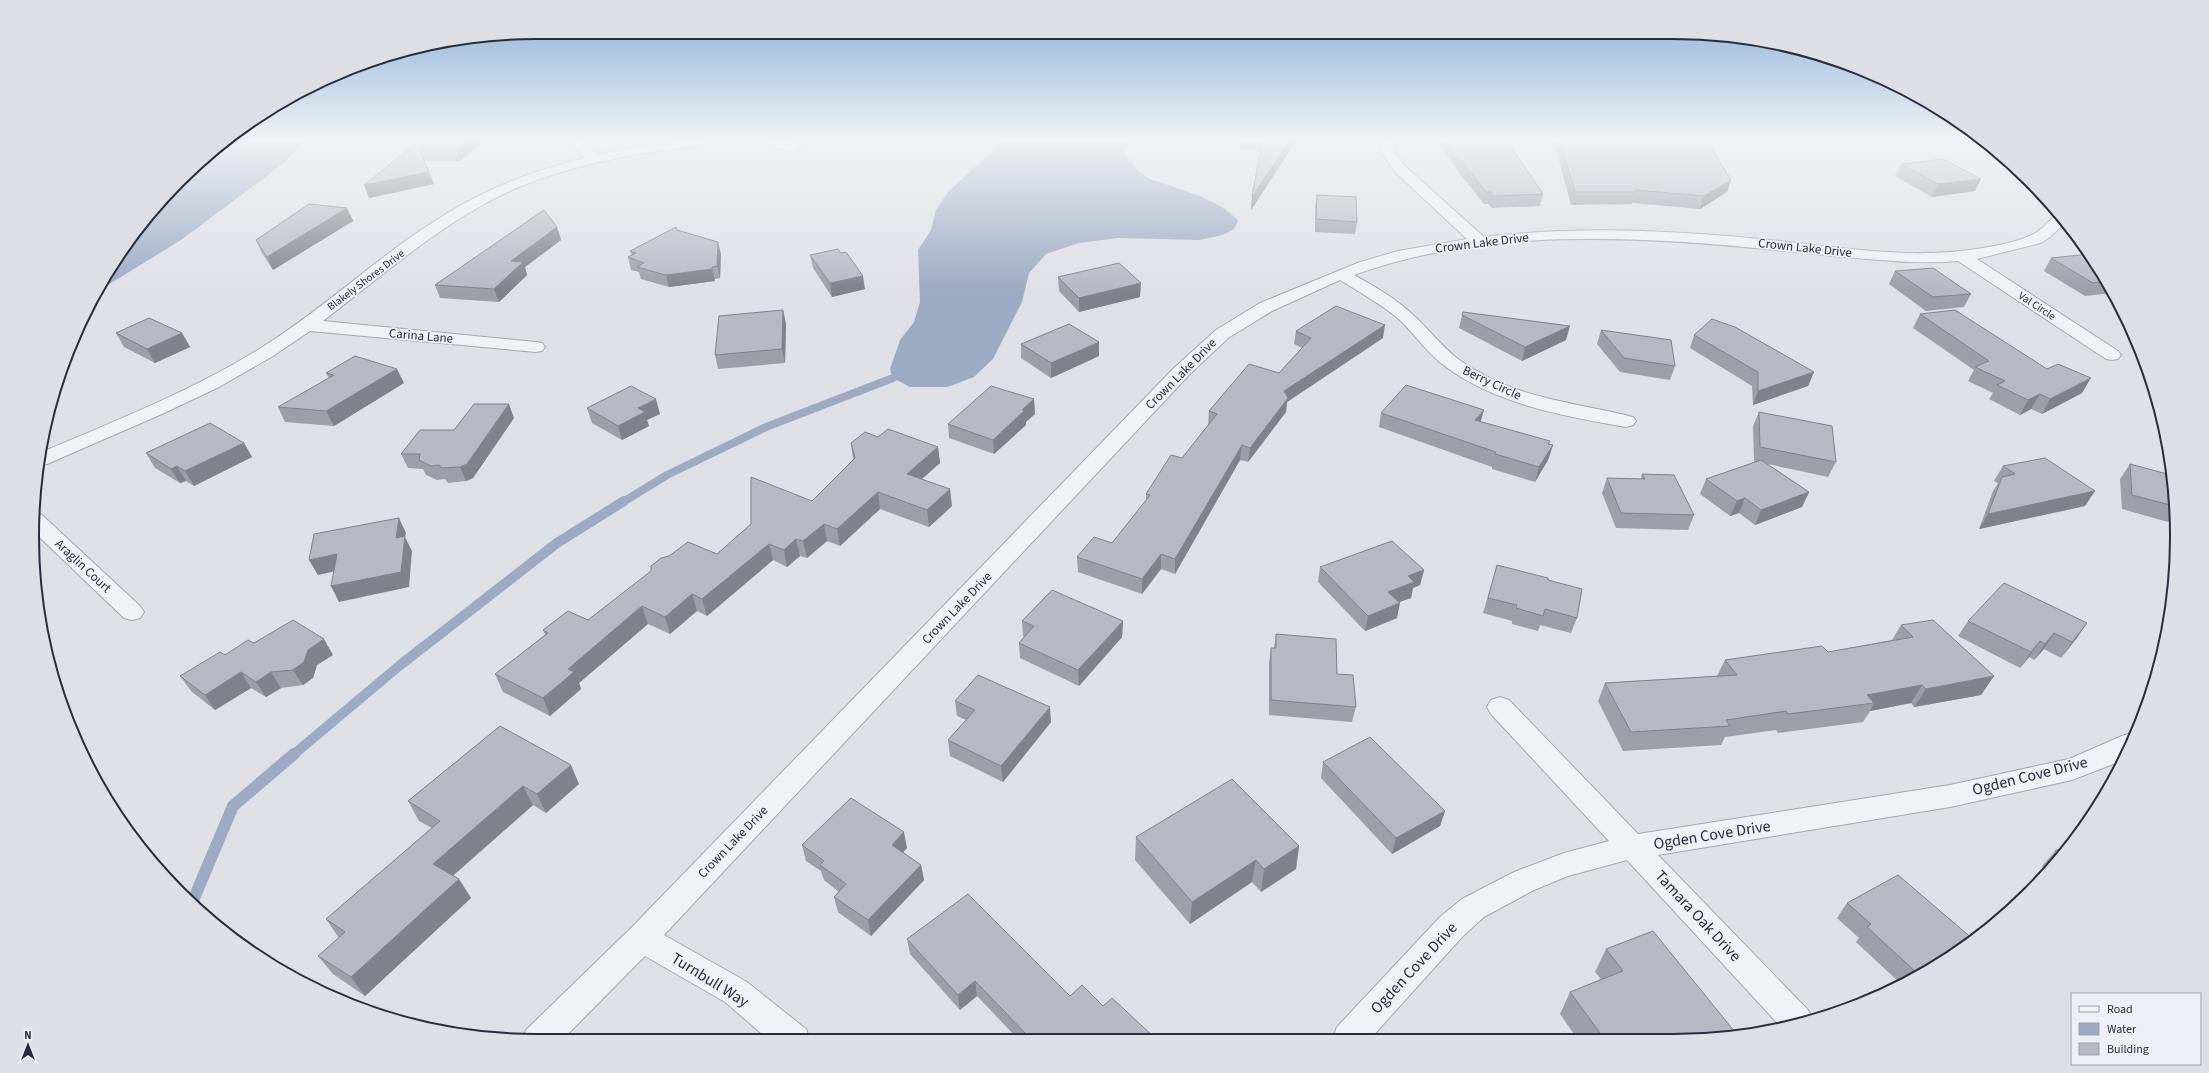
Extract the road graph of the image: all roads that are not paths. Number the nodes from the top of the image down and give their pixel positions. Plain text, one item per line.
1 (503, 191) edge
2 (1424, 191) edge
3 (2057, 222) edge
4 (1479, 241) junction
5 (1963, 257) junction
6 (1341, 274) junction
7 (306, 325) junction
8 (536, 347) dead end
9 (2112, 354) dead end
10 (1626, 421) dead end
11 (46, 458) edge
12 (39, 525) edge
13 (132, 612) dead end
14 (1500, 707) dead end
15 (2123, 747) edge
16 (1632, 847) junction
17 (642, 938) junction
18 (1795, 1018) edge
19 (545, 1034) edge
20 (787, 1034) edge
21 (1353, 1034) edge

1 - 7 street, Blakely Shores Drive
2 - 4 street
3 - 5 street, Crown Lake Drive
4 - 5 street, Crown Lake Drive
4 - 6 street, Crown Lake Drive
5 - 9 street, Val Circle
6 - 10 street, Berry Circle
6 - 17 street, Crown Lake Drive
7 - 8 street, Carina Lane
7 - 11 street, Blakely Shores Drive
12 - 13 street, Araglin Court
14 - 16 street, Tamara Oak Drive
15 - 16 street, Ogden Cove Drive
16 - 18 street, Tamara Oak Drive
16 - 21 street, Ogden Cove Drive
17 - 19 street, Crown Lake Drive
17 - 20 street, Turnbull Way

